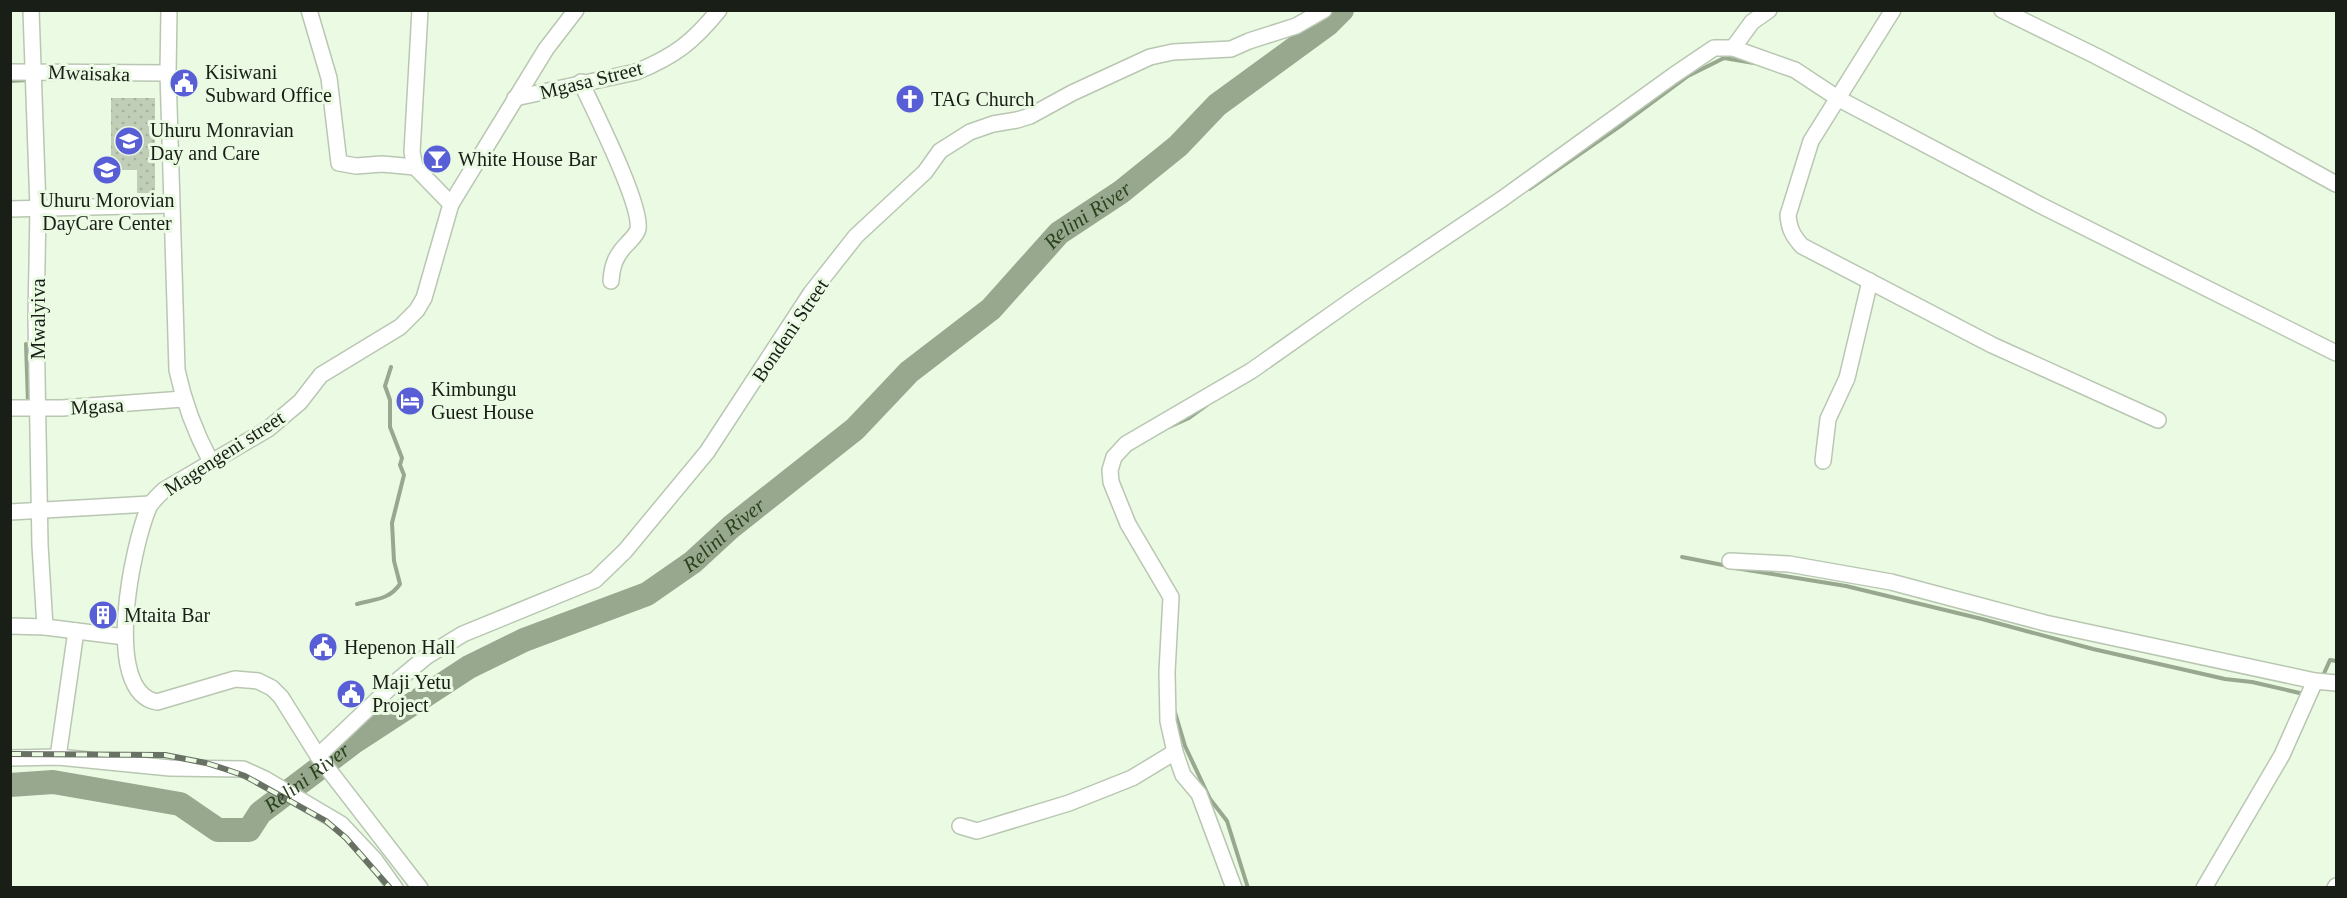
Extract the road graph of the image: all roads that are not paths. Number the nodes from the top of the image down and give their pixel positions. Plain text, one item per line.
1 (31, 10) edge
2 (169, 10) edge
3 (309, 10) edge
4 (420, 10) edge
5 (576, 10) edge
6 (719, 10) edge
7 (1324, 10) edge
8 (1769, 10) edge
9 (1893, 10) edge
10 (2002, 10) edge
11 (1733, 48) junction
12 (34, 71) junction
13 (10, 72) edge
14 (168, 74) junction
15 (581, 82) junction
16 (516, 99) junction
17 (1839, 99) junction
18 (415, 167) junction
19 (2337, 184) edge
20 (452, 204) junction
21 (171, 205) junction
22 (38, 208) junction
23 (10, 209) edge
24 (611, 281) dead end
25 (1870, 281) junction
26 (2337, 353) edge
27 (183, 399) junction
28 (10, 408) edge
29 (38, 408) junction
30 (2158, 420) dead end
31 (1823, 461) dead end
32 (211, 462) junction
33 (150, 504) junction
34 (10, 512) edge
35 (40, 512) junction
36 (1730, 561) dead end
37 (10, 626) edge
38 (45, 627) junction
39 (76, 631) junction
40 (125, 637) junction
41 (2315, 681) junction
42 (2337, 683) edge
43 (1174, 752) junction
44 (58, 757) junction
45 (10, 758) edge
46 (320, 758) junction
47 (960, 826) dead end
48 (395, 888) edge
49 (420, 888) edge
50 (1234, 888) edge
51 (2204, 888) edge

1 - 12 street, Mwalyiva
2 - 14 street
3 - 18 street
4 - 18 street
5 - 16 street, Magengeni street
6 - 15 street, Mgasa Street
7 - 46 street, Bondeni Street
8 - 11 street
9 - 17 street
10 - 19 street
11 - 17 street
11 - 43 street
12 - 13 street, Mwaisaka
12 - 14 street, Mwaisaka
12 - 22 street, Mwalyiva
14 - 21 street
15 - 16 street, Mgasa Street
15 - 24 street
16 - 20 street, Magengeni street
17 - 25 street
17 - 26 street
18 - 20 street
20 - 32 street, Magengeni street
21 - 22 street
21 - 27 street
22 - 23 street
22 - 29 street, Mwalyiva
25 - 30 street
25 - 31 street
27 - 29 street, Mgasa
27 - 32 street
28 - 29 street, Mgasa
29 - 35 street, Mwalyiva
32 - 33 street, Magengeni street
33 - 35 street
33 - 40 street, Magengeni street
34 - 35 street
35 - 38 street, Mwalyiva
36 - 41 street
37 - 38 street
38 - 39 street
39 - 40 street
39 - 44 street
40 - 46 street, Magengeni street
41 - 42 street
41 - 51 street
43 - 47 street
43 - 50 street
44 - 45 street
44 - 48 street
46 - 49 street

